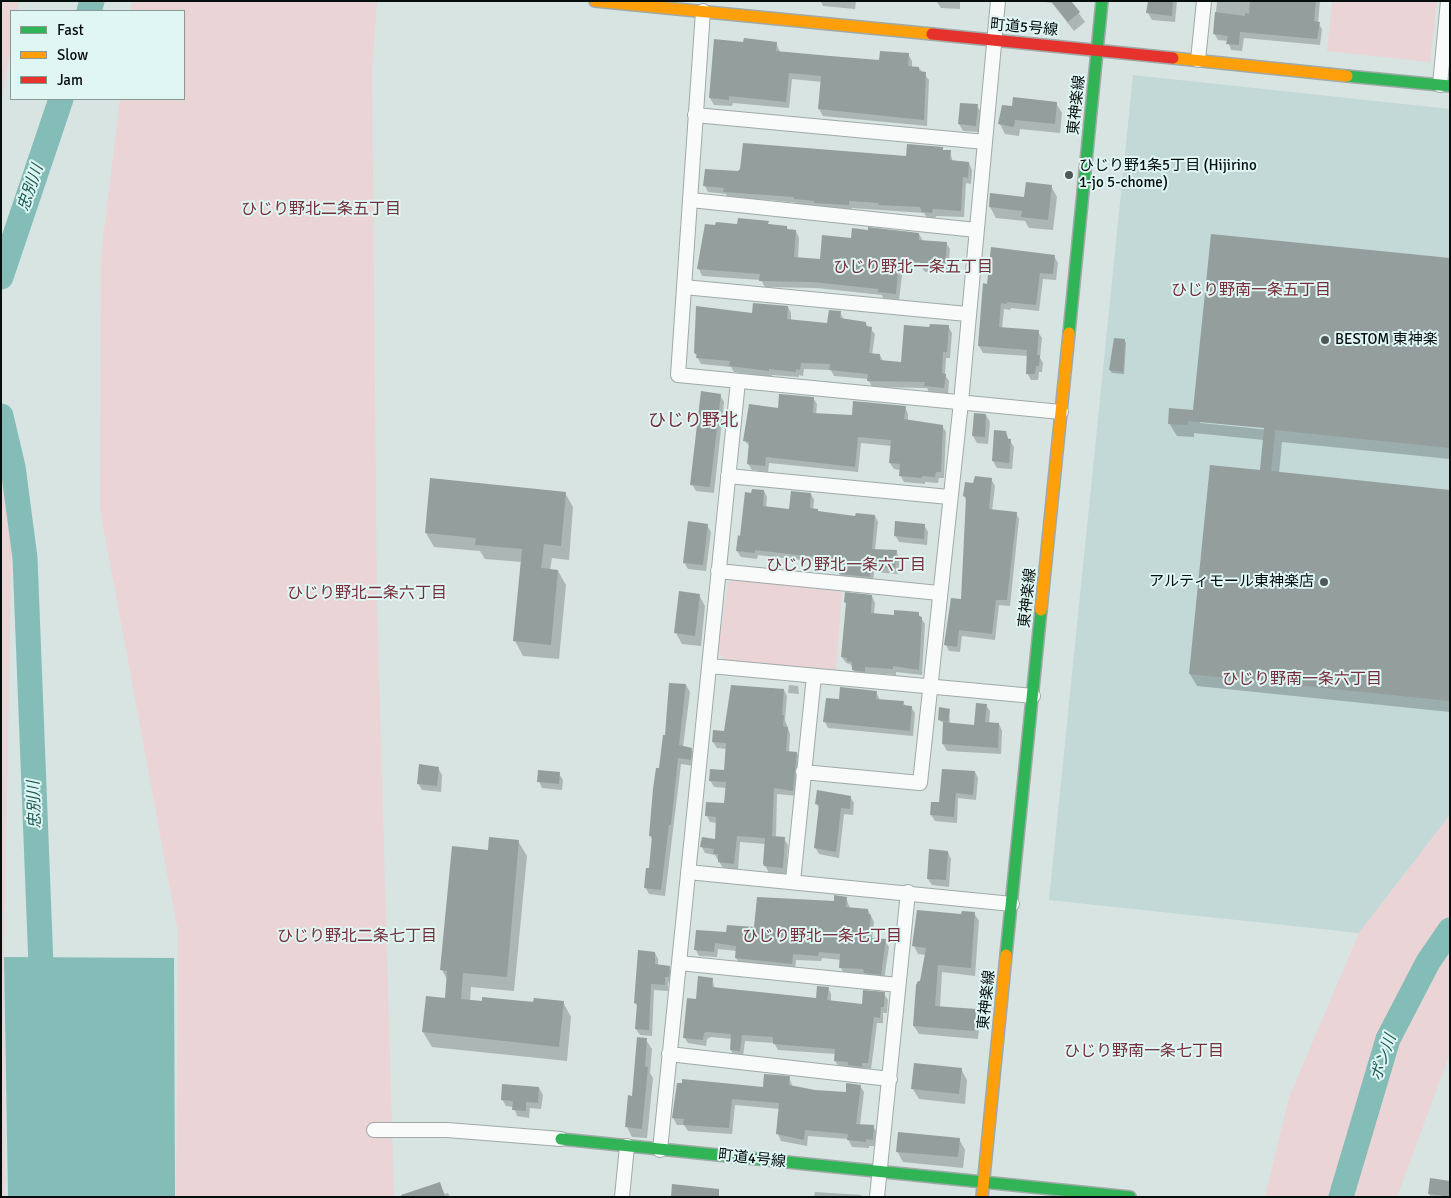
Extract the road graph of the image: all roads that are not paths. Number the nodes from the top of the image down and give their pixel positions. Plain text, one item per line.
1 (595, 1) edge
2 (998, 1) edge
3 (1102, 1) edge
4 (1204, 1) edge
5 (1448, 1) edge
6 (678, 5) edge
7 (698, 7) edge
8 (994, 40) junction
9 (1098, 50) junction
10 (1198, 60) junction
11 (1445, 86) edge
12 (695, 115) junction
13 (985, 142) junction
14 (691, 200) junction
15 (976, 230) junction
16 (684, 287) junction
17 (967, 314) junction
18 (738, 381) junction
19 (960, 402) junction
20 (1061, 412) junction
21 (728, 476) junction
22 (950, 497) junction
23 (718, 571) junction
24 (940, 593) junction
25 (710, 666) junction
26 (814, 676) junction
27 (930, 687) junction
28 (1032, 696) junction
29 (804, 772) junction
30 (688, 872) junction
31 (793, 881) junction
32 (908, 892) junction
33 (1012, 904) junction
34 (679, 963) junction
35 (898, 985) junction
36 (669, 1054) junction
37 (890, 1079) junction
38 (374, 1130) dead end
39 (561, 1139) joint
40 (627, 1146) junction
41 (660, 1150) junction
42 (880, 1172) junction
43 (984, 1182) junction
44 (622, 1197) edge
45 (877, 1197) edge
46 (982, 1197) edge
47 (1130, 1197) edge

1 - 6 street, 町道5号線
2 - 8 street
3 - 9 street, 東神楽線
4 - 10 street
5 - 11 street
6 - 7 street, 町道5号線
7 - 8 street, 町道5号線
7 - 12 street
8 - 9 street, 町道5号線
8 - 13 street
9 - 10 street, 町道5号線
9 - 20 street, 東神楽線
10 - 11 street, 町道5号線
12 - 13 street
12 - 14 street
13 - 15 street
14 - 15 street
14 - 16 street
15 - 17 street
16 - 17 street
16 - 18 street
17 - 19 street
18 - 19 street
18 - 21 street
19 - 20 street
19 - 22 street
20 - 28 street, 東神楽線
21 - 22 street
21 - 23 street
22 - 24 street
23 - 24 street
23 - 25 street
24 - 27 street
25 - 26 street
25 - 30 street
26 - 27 street
26 - 29 street
27 - 28 street
27 - 29 street
28 - 33 street, 東神楽線
29 - 31 street
30 - 31 street
30 - 34 street
31 - 32 street
32 - 33 street
32 - 35 street
33 - 43 street, 東神楽線
34 - 35 street
34 - 36 street
35 - 37 street
36 - 37 street
36 - 41 street
37 - 42 street
38 - 39 street, 町道4号線
39 - 40 street, 町道4号線
40 - 41 street, 町道4号線
40 - 44 street
41 - 42 street, 町道4号線
42 - 43 street, 町道4号線
42 - 45 street
43 - 46 street, 東神楽線
43 - 47 street, 町道4号線

